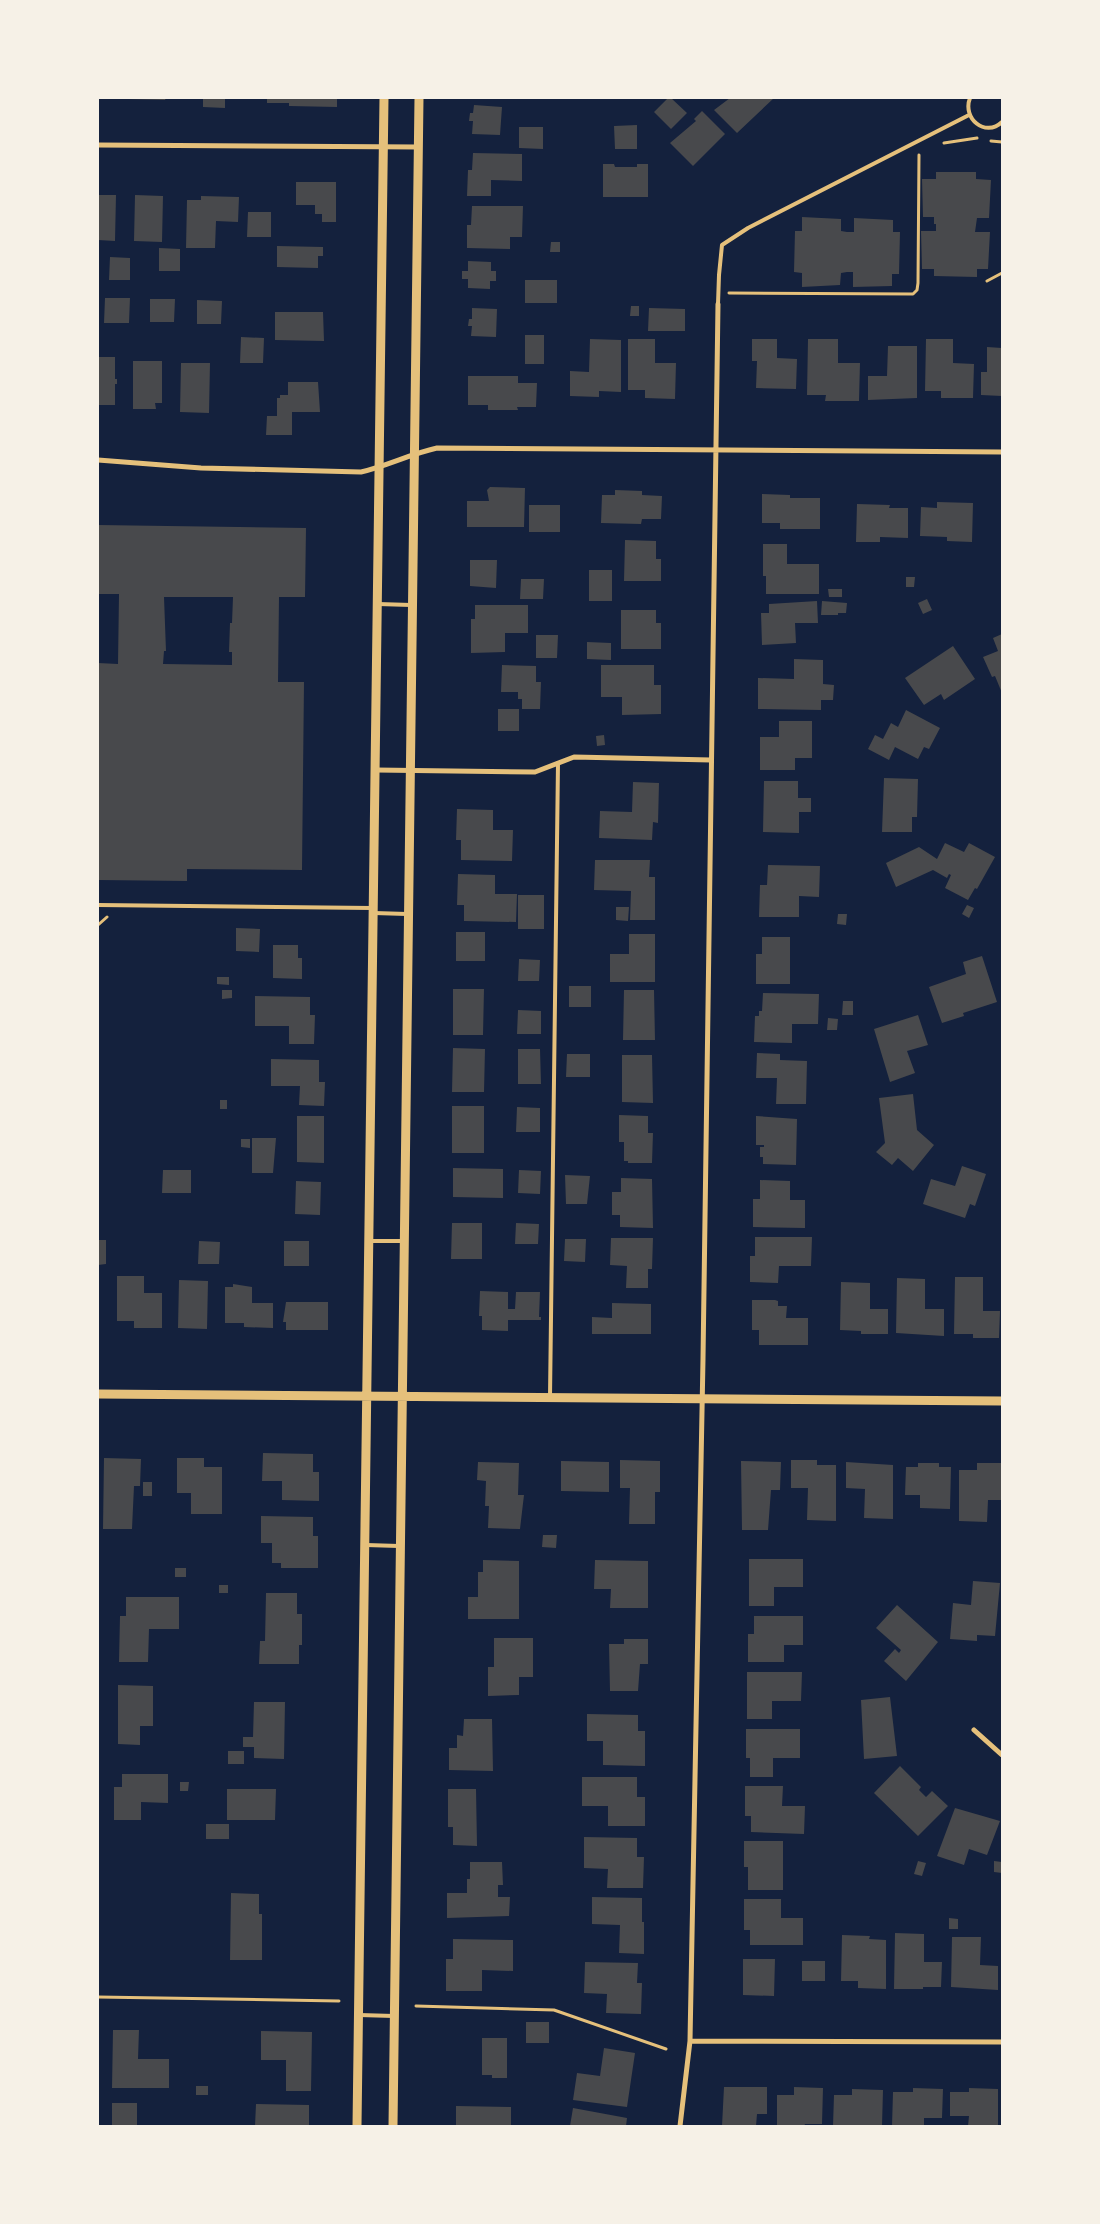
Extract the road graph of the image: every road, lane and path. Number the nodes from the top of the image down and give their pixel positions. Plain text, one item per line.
1 (384, 98) edge
2 (419, 98) edge
3 (970, 98) edge
4 (969, 115) junction
5 (1002, 122) edge
6 (98, 145) edge
7 (384, 147) junction
8 (418, 147) junction
9 (919, 155) dead end
10 (1002, 273) edge
11 (988, 281) dead end
12 (719, 292) junction
13 (718, 304) joint
14 (715, 451) junction
15 (1002, 452) edge
16 (414, 453) junction
17 (98, 460) edge
18 (380, 468) junction
19 (378, 604) junction
20 (413, 605) junction
21 (711, 760) junction
22 (558, 764) junction
23 (376, 770) junction
24 (411, 771) junction
25 (98, 905) edge
26 (374, 911) junction
27 (409, 914) junction
28 (370, 1241) junction
29 (405, 1242) junction
30 (98, 1394) edge
31 (368, 1395) junction
32 (403, 1395) junction
33 (550, 1397) junction
34 (702, 1398) junction
35 (1002, 1401) edge
36 (366, 1545) junction
37 (400, 1546) junction
38 (974, 1730) dead end
39 (1002, 1755) edge
40 (98, 1997) edge
41 (339, 2001) dead end
42 (416, 2006) dead end
43 (359, 2015) junction
44 (394, 2016) junction
45 (690, 2041) junction
46 (1002, 2042) edge
47 (666, 2049) dead end
48 (357, 2126) edge
49 (393, 2126) edge
50 (680, 2126) edge

1 - 7 street
2 - 8 street
3 - 4 lane
4 - 5 lane
4 - 12 lane
6 - 7 street
7 - 8 street
7 - 18 street
8 - 16 street
9 - 12 path
10 - 11 path
12 - 13 lane
13 - 14 street
14 - 15 street
14 - 16 street
14 - 21 street
16 - 18 street
16 - 20 street
17 - 18 street
18 - 19 street
19 - 20 lane
19 - 23 street
20 - 24 street
21 - 22 street
21 - 34 street
22 - 24 street
22 - 33 lane
23 - 24 street
23 - 26 street
24 - 27 street
25 - 26 lane
26 - 27 lane
26 - 28 street
27 - 29 street
28 - 29 lane
28 - 31 street
29 - 32 street
30 - 31 street
31 - 32 street
31 - 36 street
32 - 33 street
32 - 37 street
33 - 34 street
34 - 35 street
34 - 45 street
36 - 37 lane
36 - 43 street
37 - 44 street
38 - 39 street
40 - 41 path
42 - 47 path
43 - 44 lane
43 - 48 street
44 - 49 street
45 - 46 street
45 - 50 street

